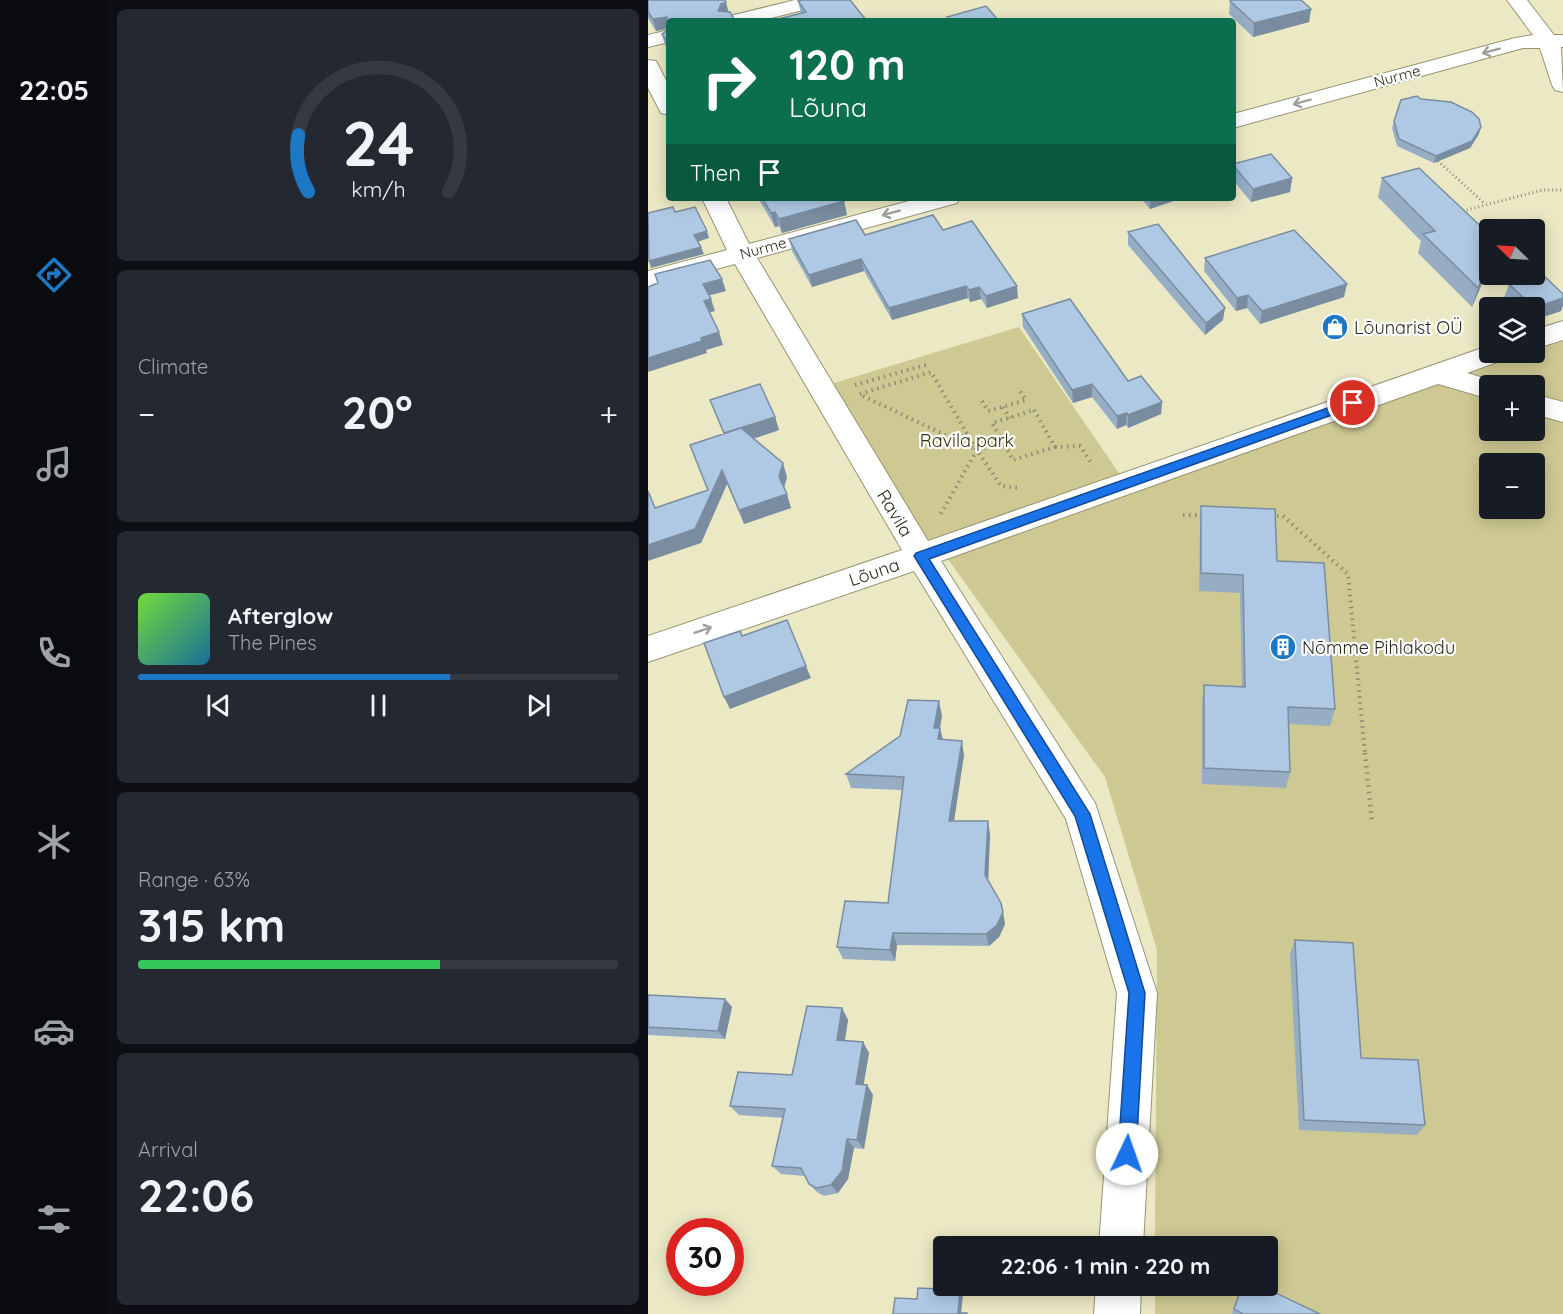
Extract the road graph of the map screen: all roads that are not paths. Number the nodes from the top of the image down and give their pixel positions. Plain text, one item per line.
1 (820, 0) edge
2 (1517, 0) edge
3 (745, 18) edge
4 (666, 37) edge
5 (648, 41) edge
6 (1556, 41) edge
7 (648, 66) edge
8 (1563, 85) edge
9 (666, 102) edge
10 (1236, 120) edge
11 (716, 201) edge
12 (937, 201) edge
13 (742, 254) junction
14 (648, 279) edge
15 (1563, 330) edge
16 (1545, 336) edge
17 (1479, 359) edge
18 (1438, 374) junction
19 (1479, 387) edge
20 (1545, 407) edge
21 (1563, 412) edge
22 (919, 553) junction
23 (648, 649) edge
24 (1122, 1236) edge
25 (1118, 1296) edge
26 (1117, 1314) edge

1 - 3 street
2 - 6 street
4 - 5 street
6 - 8 street
6 -> 10 street, Nurme
7 - 9 street
11 - 13 street, Ravila
12 -> 13 street, Nurme
13 - 14 street, Nurme
13 - 22 street, Ravila
15 - 16 street
17 - 18 street, Lõuna
18 - 19 street
18 - 22 street, Lõuna
20 - 21 street
23 -> 22 street, Lõuna
22 - 24 street, Ravila
25 - 26 street

